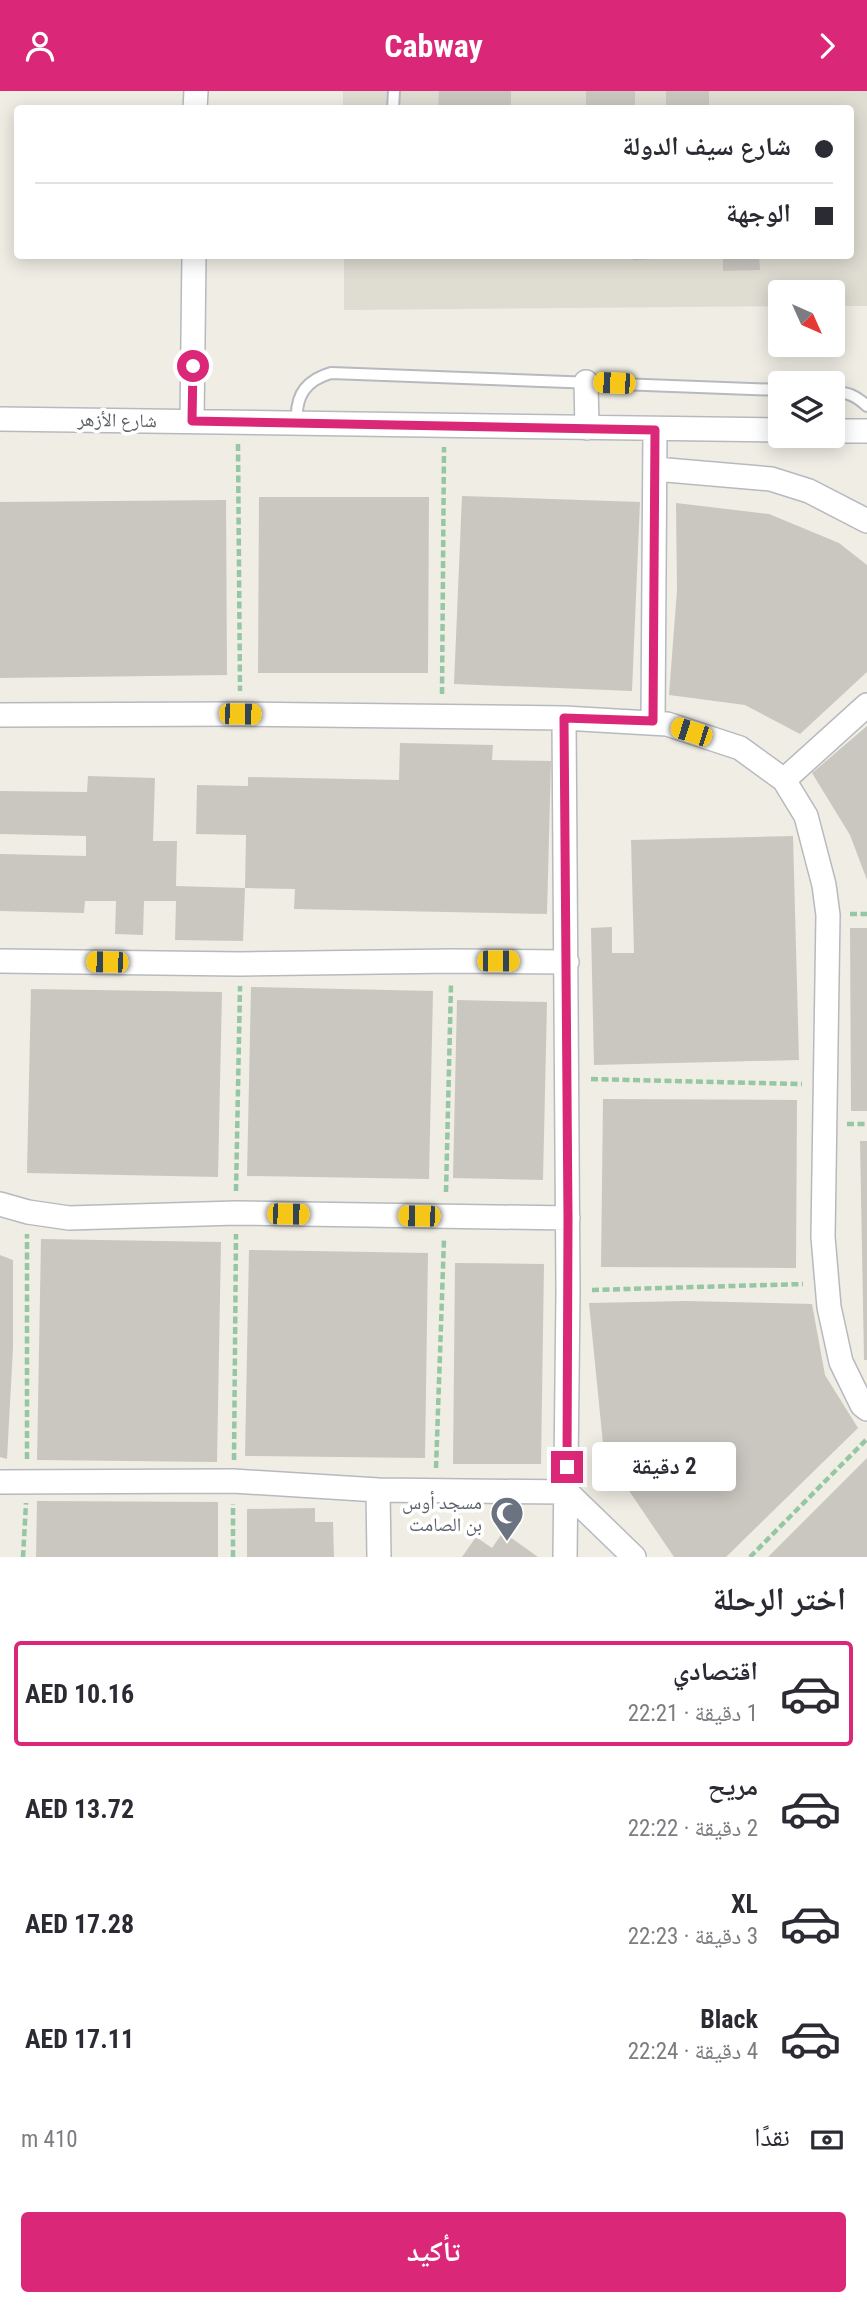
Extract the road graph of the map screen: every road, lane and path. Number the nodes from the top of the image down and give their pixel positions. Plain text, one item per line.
1 (194, 259) edge
2 (586, 382) junction
3 (768, 390) edge
4 (845, 392) edge
5 (867, 406) edge
6 (0, 419) edge
7 (192, 421) junction
8 (238, 422) junction
9 (297, 422) junction
10 (444, 425) junction
11 (587, 428) junction
12 (655, 430) junction
13 (768, 430) edge
14 (845, 431) edge
15 (867, 431) edge
16 (655, 470) junction
17 (867, 521) edge
18 (867, 705) edge
19 (240, 714) junction
20 (0, 715) edge
21 (442, 717) junction
22 (564, 718) junction
23 (653, 721) junction
24 (784, 780) junction
25 (0, 961) edge
26 (452, 961) junction
27 (567, 962) junction
28 (240, 964) junction
29 (568, 1079) junction
30 (824, 1085) junction
31 (0, 1204) edge
32 (27, 1212) junction
33 (236, 1213) junction
34 (445, 1217) junction
35 (568, 1218) junction
36 (829, 1283) junction
37 (568, 1291) junction
38 (867, 1409) edge
39 (867, 1439) edge
40 (233, 1481) junction
41 (0, 1482) edge
42 (27, 1483) junction
43 (378, 1490) junction
44 (435, 1490) junction
45 (567, 1492) junction
46 (23, 1557) edge
47 (233, 1557) edge
48 (379, 1557) edge
49 (565, 1557) edge
50 (634, 1557) edge
51 (750, 1557) edge

1 - 7 street
2 - 3 lane
2 - 9 lane
2 - 11 street
4 - 5 lane
6 - 7 street, شارع الأزهر
7 - 8 street, شارع الأزهر
8 - 9 street, شارع الأزهر
8 - 19 path
9 - 10 street, شارع الأزهر
10 - 11 street, شارع الأزهر
10 - 21 path
11 - 12 street, شارع الأزهر
12 - 13 street, شارع الأزهر
12 - 16 street
14 - 15 street
16 - 17 street
16 - 23 street
18 - 24 street
19 - 20 street
19 - 21 street
21 - 22 street
22 - 23 street
22 - 27 street
23 - 24 street
24 - 30 street
25 - 28 street
26 - 27 street
26 - 28 street
26 - 34 path
27 - 29 street
28 - 33 path
29 - 30 path
29 - 35 street
30 - 36 street
31 - 32 street
32 - 33 street
32 - 42 path
33 - 34 street
33 - 40 path
34 - 35 street
34 - 44 path
35 - 37 street
36 - 37 path
36 - 38 street
37 - 45 street
39 - 51 path
40 - 42 street
40 - 43 street
40 - 47 path
41 - 42 street
42 - 46 path
43 - 44 street
43 - 48 street
44 - 45 street
45 - 49 street
45 - 50 street

